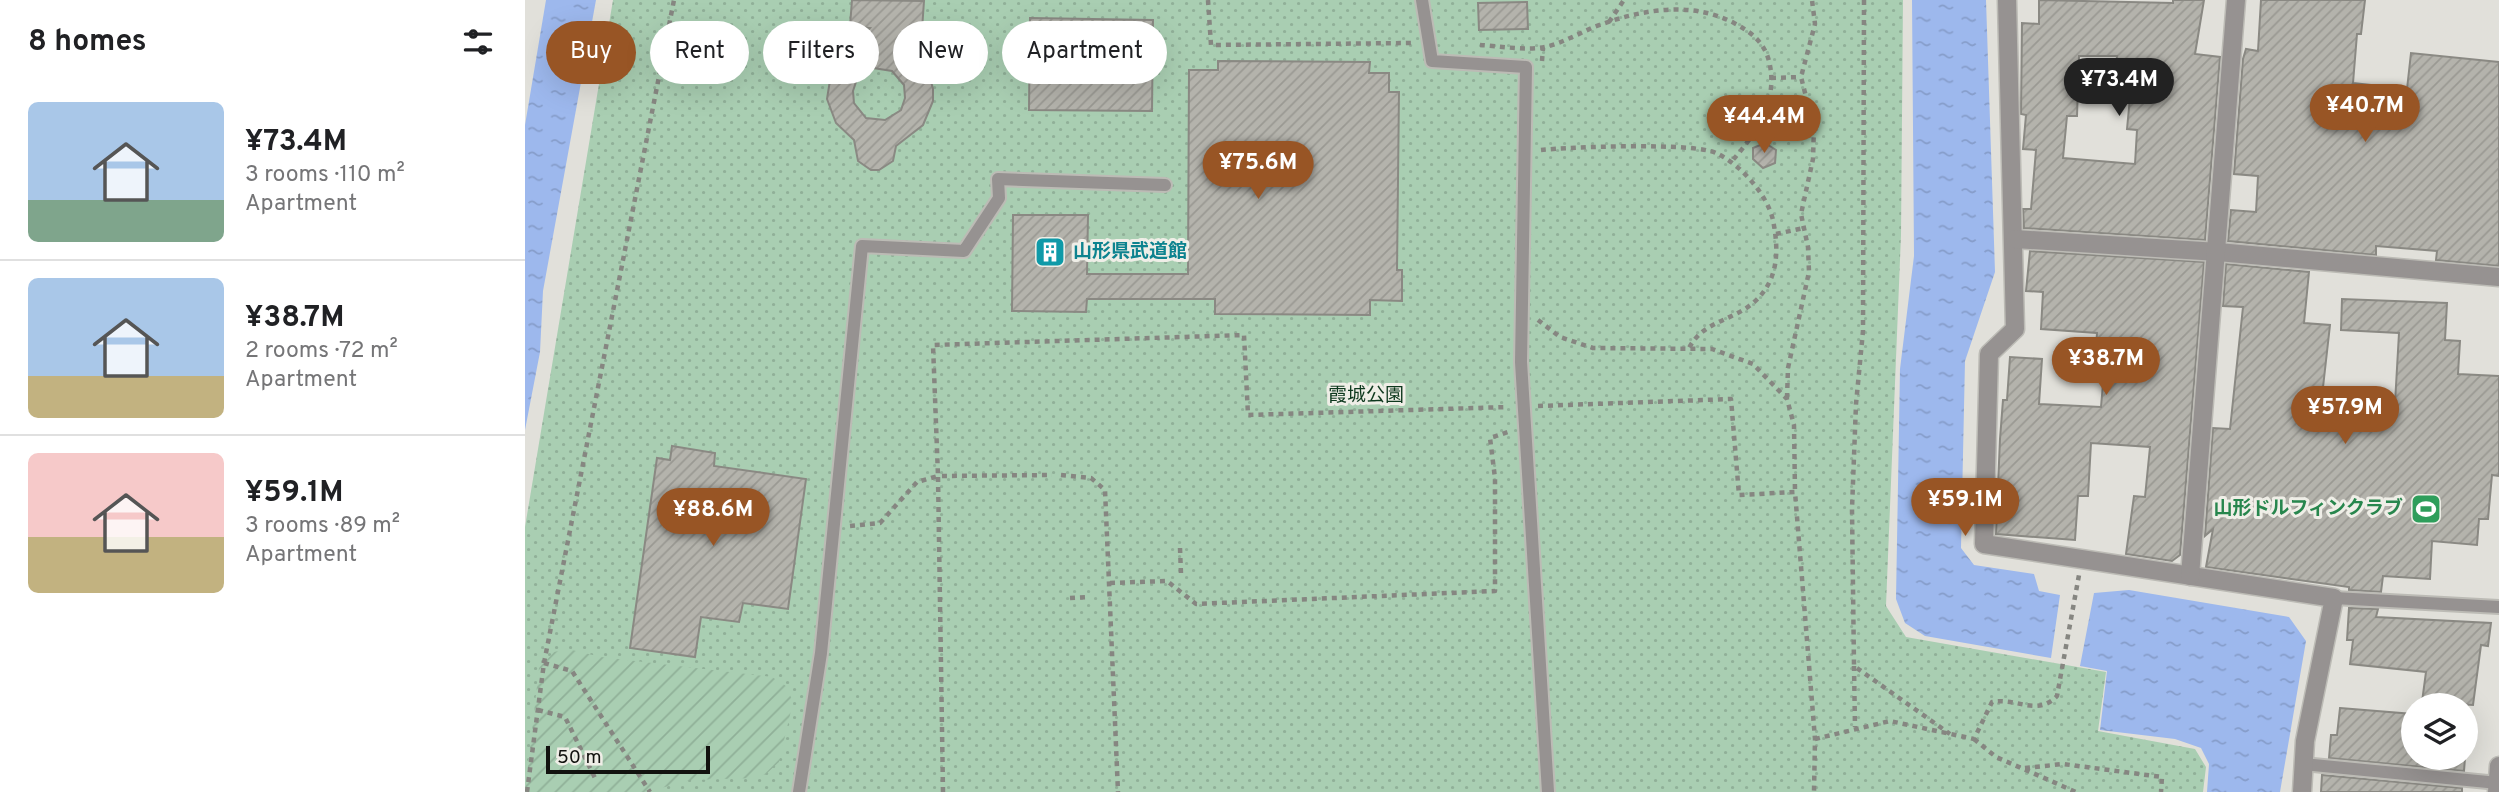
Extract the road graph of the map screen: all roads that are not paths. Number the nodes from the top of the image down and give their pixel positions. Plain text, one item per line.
1 (1422, 0) edge
2 (2007, 0) edge
3 (2237, 0) edge
4 (1164, 185) dead end
5 (2015, 239) junction
6 (2218, 252) junction
7 (2499, 277) edge
8 (2190, 576) junction
9 (2335, 598) junction
10 (2499, 607) edge
11 (2303, 764) junction
12 (2498, 780) edge
13 (799, 792) edge
14 (1548, 792) edge
15 (2302, 792) edge

1 - 14 lane
2 - 5 street
3 - 6 street
4 - 13 lane
5 - 6 street
5 - 8 street
6 - 7 street
6 - 8 street
8 - 9 street
9 - 10 lane
9 - 11 street
11 - 12 lane
11 - 15 street

